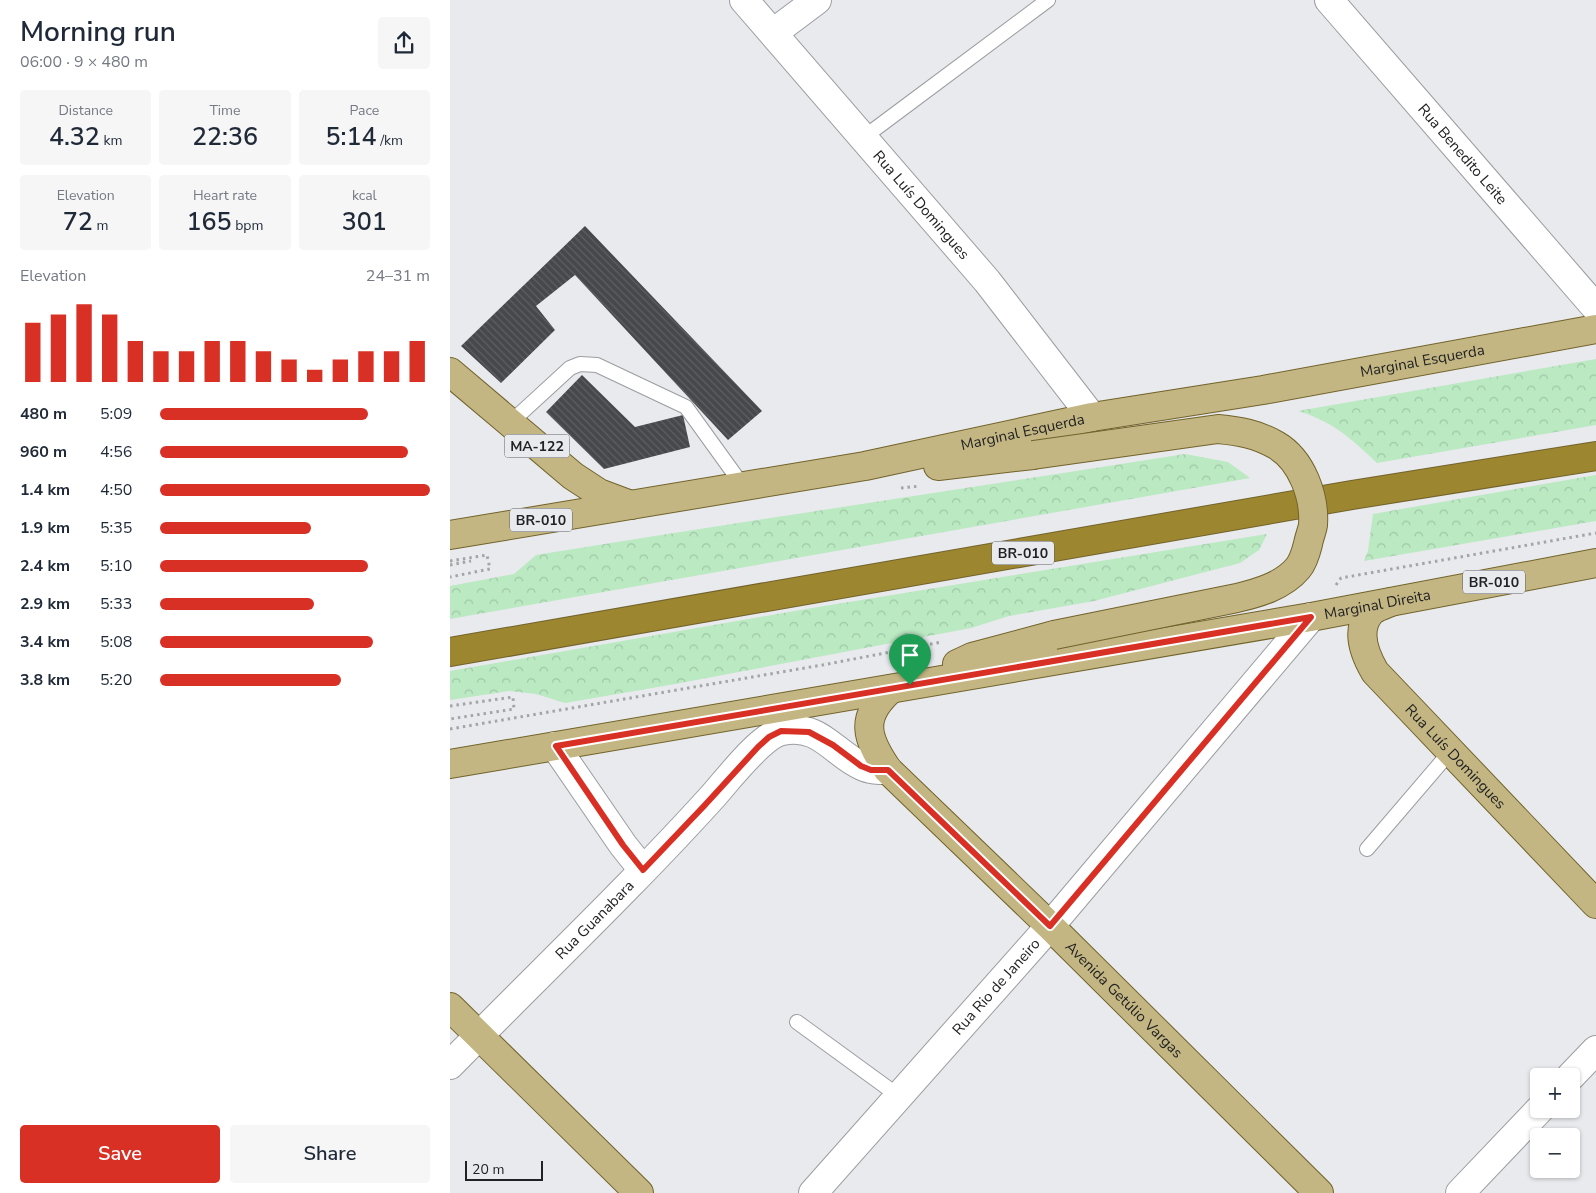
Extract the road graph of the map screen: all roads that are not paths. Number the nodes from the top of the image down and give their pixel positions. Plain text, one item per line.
1 (744, 0) edge
2 (817, 0) edge
3 (1048, 0) edge
4 (1330, 0) edge
5 (773, 34) junction
6 (863, 138) junction
7 (1596, 308) edge
8 (1596, 329) edge
9 (450, 372) edge
10 (1092, 417) junction
11 (510, 423) junction
12 (1596, 456) edge
13 (865, 466) junction
14 (743, 486) junction
15 (633, 505) junction
16 (450, 535) edge
17 (1596, 563) edge
18 (1392, 601) junction
19 (1311, 617) junction
20 (450, 652) edge
21 (900, 687) junction
22 (556, 746) junction
23 (1450, 752) junction
24 (450, 764) edge
25 (888, 770) junction
26 (1367, 850) dead end
27 (643, 870) junction
28 (1596, 904) edge
29 (1050, 926) junction
30 (450, 1007) edge
31 (797, 1022) dead end
32 (479, 1036) junction
33 (1596, 1050) edge
34 (450, 1066) edge
35 (1579, 1068) edge
36 (900, 1097) junction
37 (1531, 1118) edge
38 (639, 1193) edge
39 (813, 1193) edge
40 (1319, 1193) edge
41 (1460, 1193) edge

1 - 5 street, Rua Luís Domingues
2 - 5 street
3 - 6 lane
4 - 7 street, Rua Benedito Leite
5 - 6 street, Rua Luís Domingues
6 - 10 street, Rua Luís Domingues
8 - 10 main road, Marginal Esquerda / BR-010
9 - 11 main road, MA-122
10 - 13 main road, Marginal Esquerda / BR-010
11 - 14 lane
11 - 15 main road, MA-122
12 - 20 highway, BR-010
13 - 14 main road, Marginal Esquerda / BR-010
13 - 21 main road, bridge
14 - 15 main road, Marginal Esquerda / BR-010
15 - 16 main road, Marginal Esquerda / BR-010
17 - 18 main road, Marginal Direita / BR-010
18 - 19 main road, Marginal Direita / BR-010
18 - 23 main road, Rua Luís Domingues
19 - 21 main road, Marginal Direita / BR-010
19 - 29 street, Rua Rio de Janeiro
21 - 22 main road, Marginal Direita / BR-010
21 - 25 main road, Avenida Getúlio Vargas
22 - 24 main road, Marginal Direita / BR-010
22 - 27 street
23 - 26 lane
23 - 28 main road, Rua Luís Domingues
25 - 27 street, Rua Guanabara
25 - 29 main road, Avenida Getúlio Vargas
27 - 32 street, Rua Guanabara
29 - 36 street, Rua Rio de Janeiro
29 - 40 main road, Avenida Getúlio Vargas
30 - 32 main road
31 - 36 lane
32 - 34 street, Rua Guanabara
32 - 38 main road
33 - 35 street
36 - 39 street, Rua Rio de Janeiro
37 - 41 street

